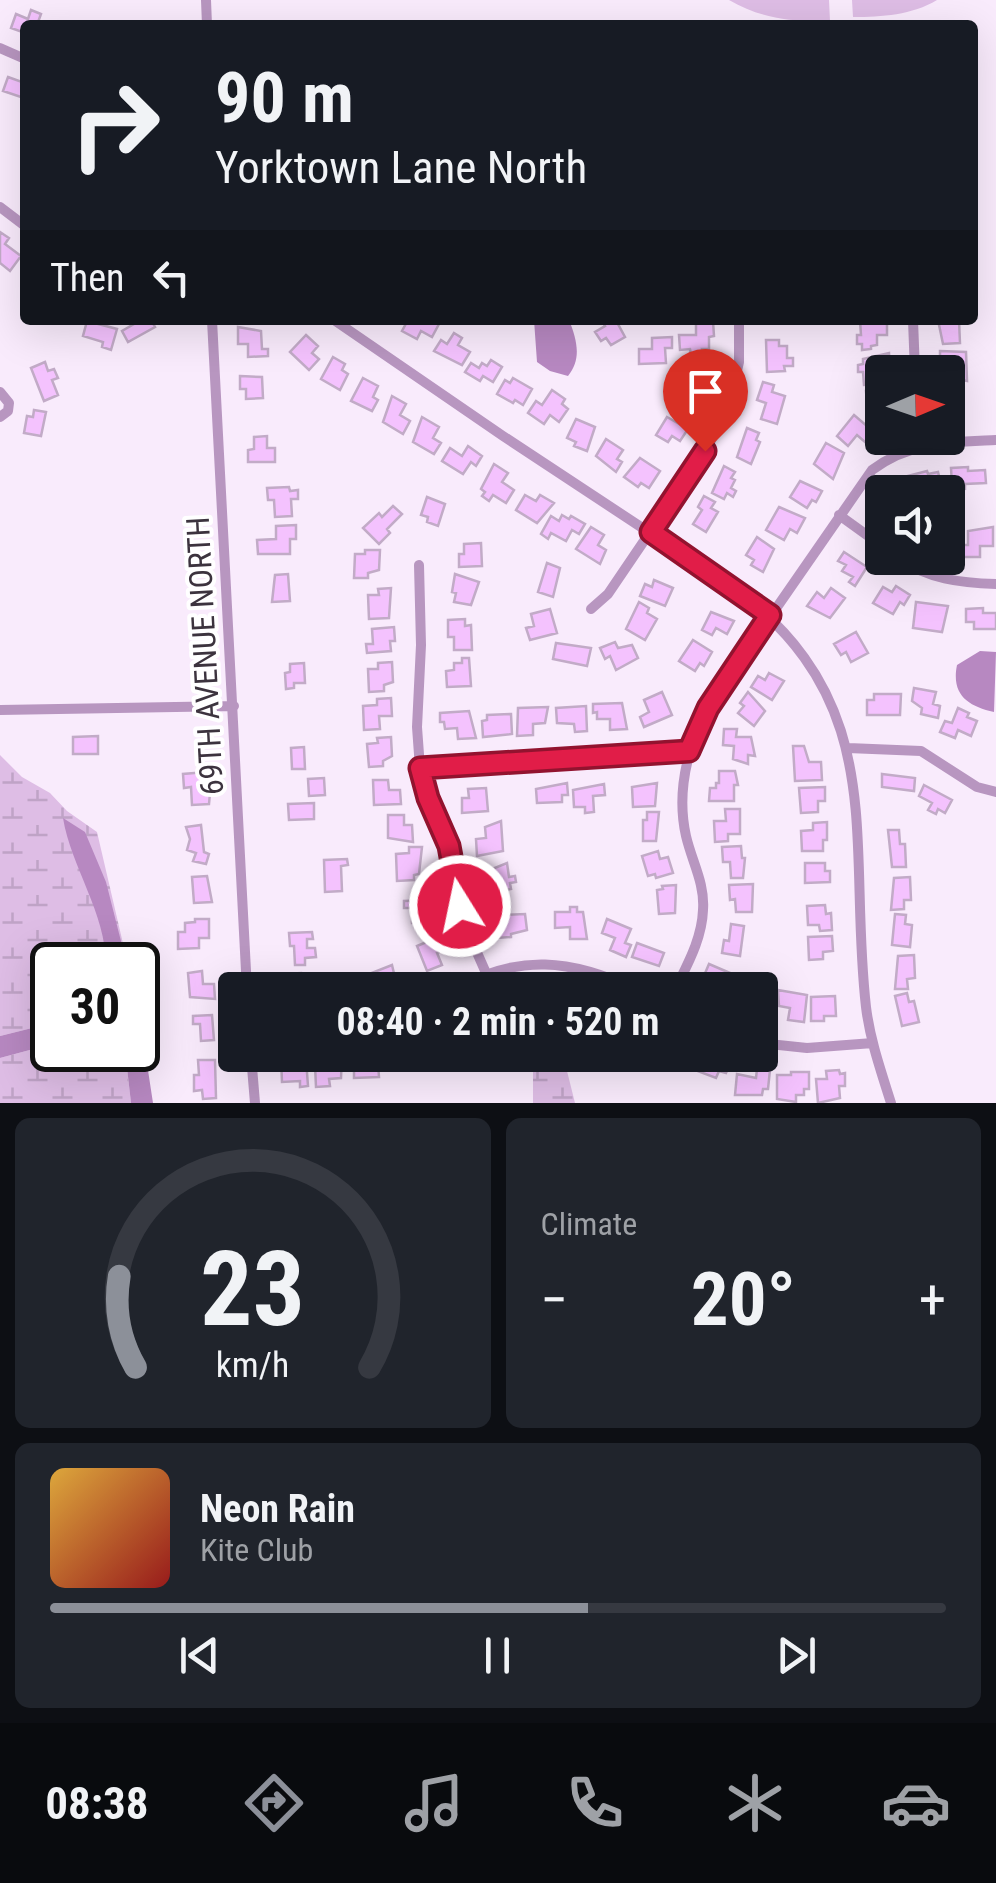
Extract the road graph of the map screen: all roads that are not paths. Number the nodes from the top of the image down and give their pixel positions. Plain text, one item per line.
1 (0, 207) edge
2 (20, 222) edge
3 (212, 325) edge
4 (341, 325) edge
5 (739, 325) edge
6 (913, 325) edge
7 (914, 355) edge
8 (0, 392) edge
9 (0, 418) edge
10 (965, 440) edge
11 (996, 440) edge
12 (892, 455) edge
13 (839, 515) junction
14 (651, 532) junction
15 (865, 534) edge
16 (418, 564) dead end
17 (930, 575) edge
18 (996, 584) edge
19 (591, 609) dead end
20 (770, 615) junction
21 (234, 706) junction
22 (0, 710) edge
23 (848, 748) junction
24 (689, 751) junction
25 (420, 768) junction
26 (996, 792) edge
27 (246, 972) edge
28 (486, 972) edge
29 (491, 972) edge
30 (596, 972) edge
31 (683, 972) edge
32 (872, 1044) junction
33 (778, 1047) edge
34 (252, 1072) edge
35 (255, 1103) edge
36 (891, 1103) edge

1 - 2 street
3 - 21 street, 69TH AVENUE NORTH
4 - 14 street
5 - 14 street
6 - 7 street
8 - 9 street
10 - 11 street
12 - 13 street
13 - 15 street
13 - 20 street
14 - 19 street
14 - 20 street
16 - 25 street
17 - 18 street
20 - 23 street
20 - 24 street
21 - 22 street
21 - 27 street, 69TH AVENUE NORTH
23 - 26 street
23 - 32 street
24 - 25 street
24 - 31 street
25 - 28 street
29 - 30 street
32 - 33 street
32 - 36 street
34 - 35 street

